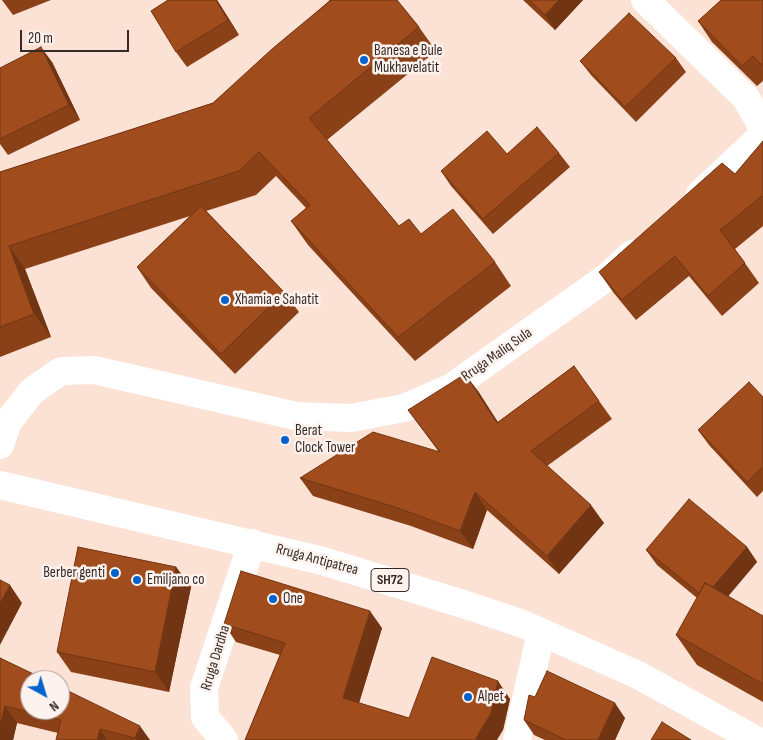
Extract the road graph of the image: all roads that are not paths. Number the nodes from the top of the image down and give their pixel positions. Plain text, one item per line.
1 (645, 0) edge
2 (763, 128) edge
3 (763, 135) edge
4 (681, 211) edge
5 (652, 237) edge
6 (3, 426) edge
7 (0, 485) edge
8 (252, 543) junction
9 (541, 632) junction
10 (224, 740) edge
11 (517, 740) edge
12 (756, 740) edge

1 - 2 street
3 - 4 street
5 - 6 street, Rruga Maliq Sula
7 - 8 street, Rruga Antipatrea / SH72
8 - 9 street, Rruga Antipatrea / SH72
8 - 10 street, Rruga Dardha
9 - 11 street
9 - 12 street, Rruga Antipatrea / SH72

